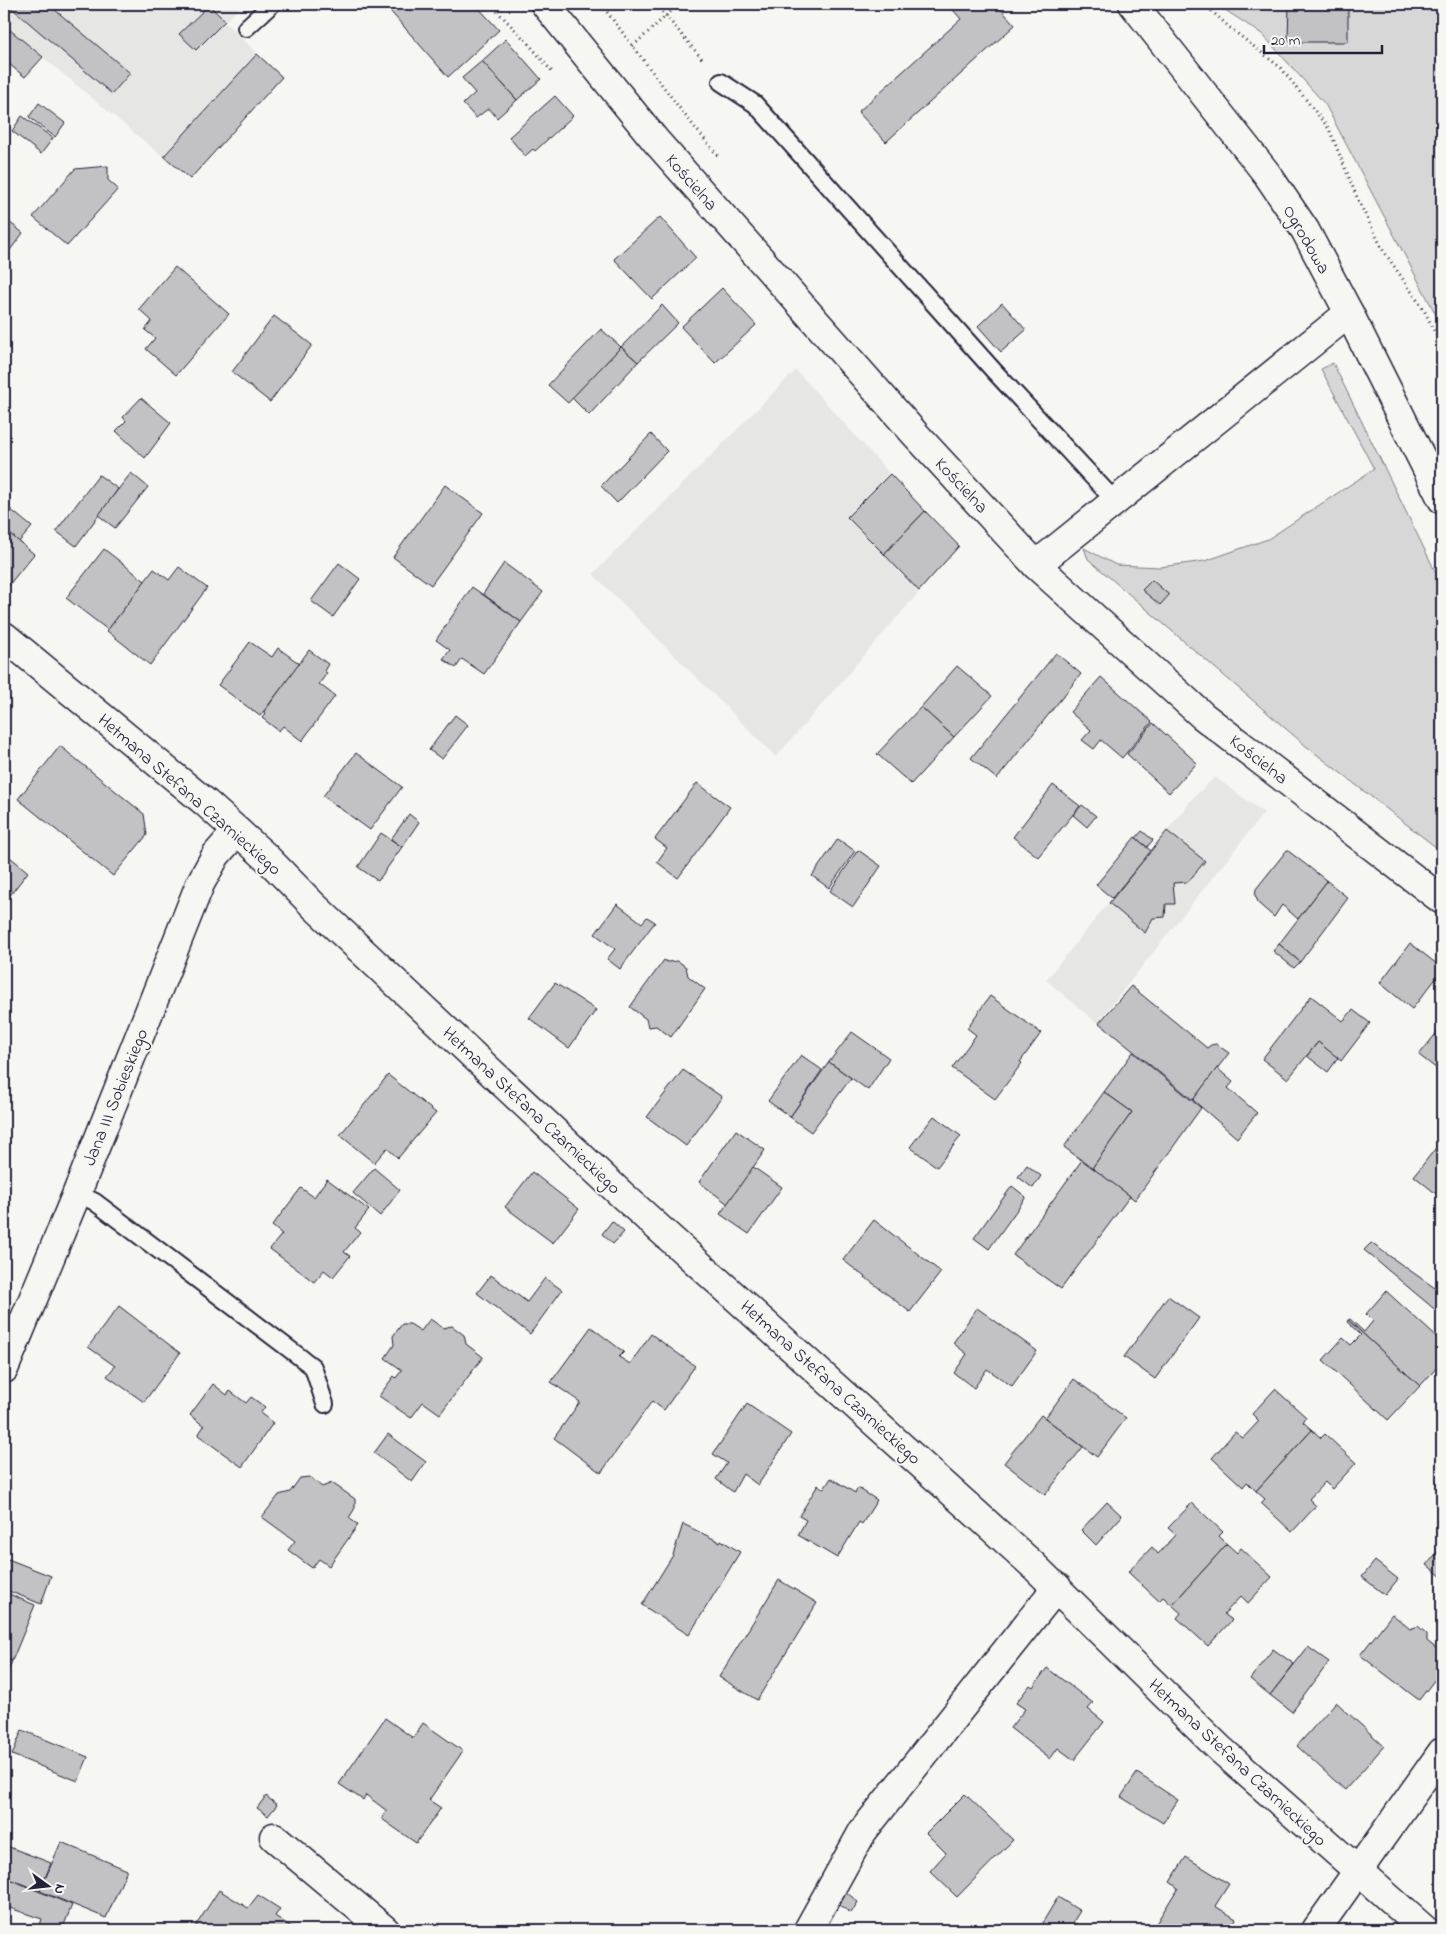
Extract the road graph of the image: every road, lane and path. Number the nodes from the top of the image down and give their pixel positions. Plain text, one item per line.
1 (272, 4) edge
2 (545, 4) edge
3 (656, 4) edge
4 (679, 4) edge
5 (1133, 4) edge
6 (1204, 4) edge
7 (665, 16) junction
8 (246, 28) dead end
9 (633, 46) dead end
10 (721, 82) joint
11 (1349, 313) junction
12 (1442, 348) edge
13 (1442, 499) edge
14 (1115, 501) junction
15 (1036, 565) junction
16 (4, 636) edge
17 (237, 831) junction
18 (1442, 900) edge
19 (77, 1193) junction
20 (10, 1333) edge
21 (4, 1369) edge
22 (324, 1404) dead end
23 (1057, 1587) junction
24 (1442, 1752) edge
25 (274, 1837) dead end
26 (1357, 1871) junction
27 (385, 1930) edge
28 (808, 1930) edge
29 (1316, 1930) edge
30 (1425, 1930) edge

1 - 8 lane
2 - 15 street, Kościelna
3 - 7 path
4 - 7 path
5 - 11 street, Ogrodowa
6 - 12 path
7 - 9 path
7 - 10 path
10 - 14 lane
11 - 13 street, Ogrodowa
11 - 14 street
14 - 15 street
15 - 18 street, Kościelna
16 - 17 street, Hetmana Stefana Czarnieckiego
17 - 19 street, Jana III Sobieskiego
17 - 23 street, Hetmana Stefana Czarnieckiego
19 - 20 street, Jana III Sobieskiego
19 - 22 lane
20 - 21 street, Jana III Sobieskiego
23 - 26 street, Hetmana Stefana Czarnieckiego
23 - 28 street
24 - 26 street
25 - 27 street
26 - 29 street
26 - 30 street, Hetmana Stefana Czarnieckiego

